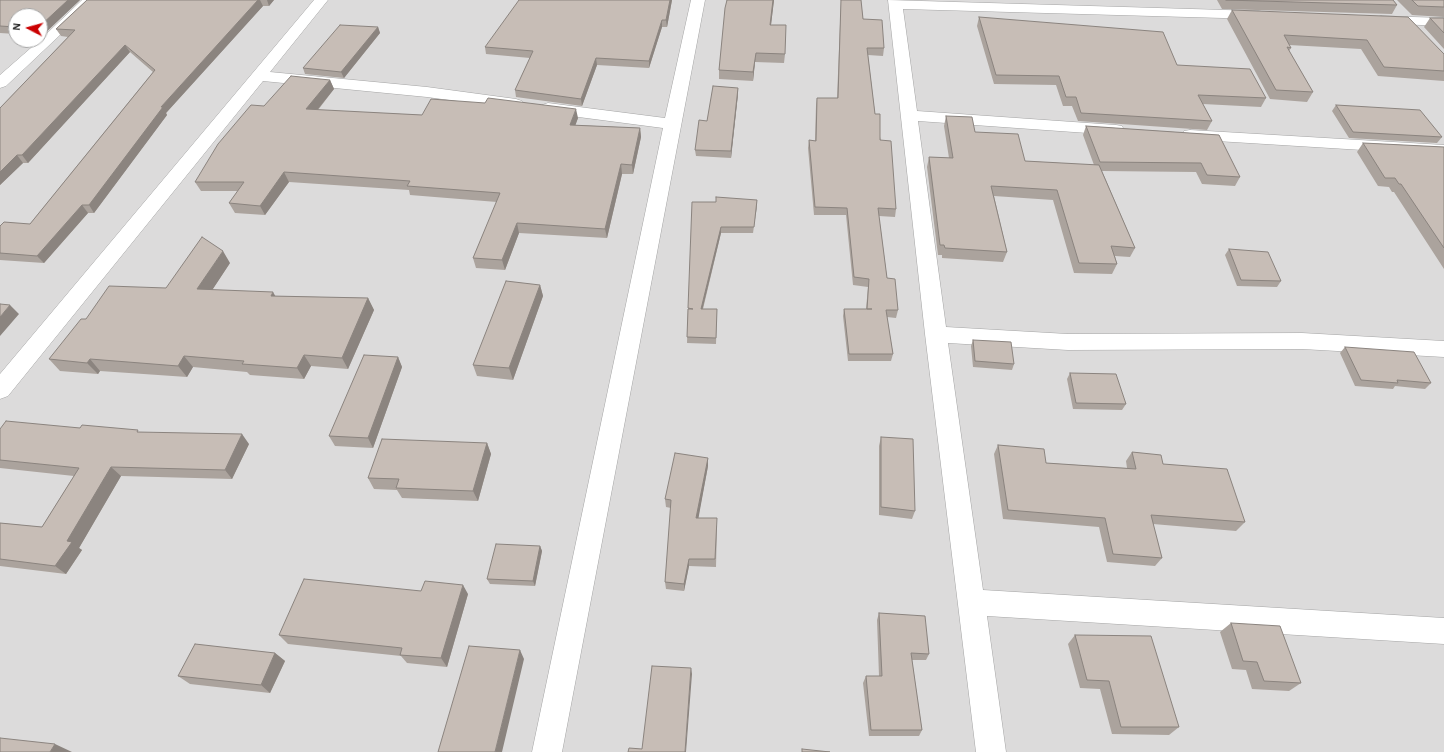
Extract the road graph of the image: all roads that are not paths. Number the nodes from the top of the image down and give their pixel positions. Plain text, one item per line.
1 (90, 0) edge
2 (321, 0) edge
3 (698, 0) edge
4 (895, 3) edge
5 (1393, 5) edge
6 (1274, 15) edge
7 (1368, 19) edge
8 (1407, 21) junction
9 (1444, 22) edge
10 (1423, 38) edge
11 (257, 76) junction
12 (0, 83) edge
13 (909, 115) junction
14 (672, 124) junction
15 (1135, 132) edge
16 (1174, 134) edge
17 (1444, 150) edge
18 (936, 334) junction
19 (1444, 349) edge
20 (0, 390) edge
21 (971, 602) junction
22 (1444, 631) edge
23 (547, 752) edge
24 (991, 752) edge

1 - 12 street
2 - 11 street
3 - 14 street
4 - 6 street
4 - 13 street
5 - 8 street
7 - 8 street
8 - 9 street
8 - 10 street
11 - 14 street
11 - 20 street
13 - 15 street
13 - 18 street
14 - 23 street
16 - 17 street
18 - 19 street
18 - 21 street
21 - 22 street
21 - 24 street

